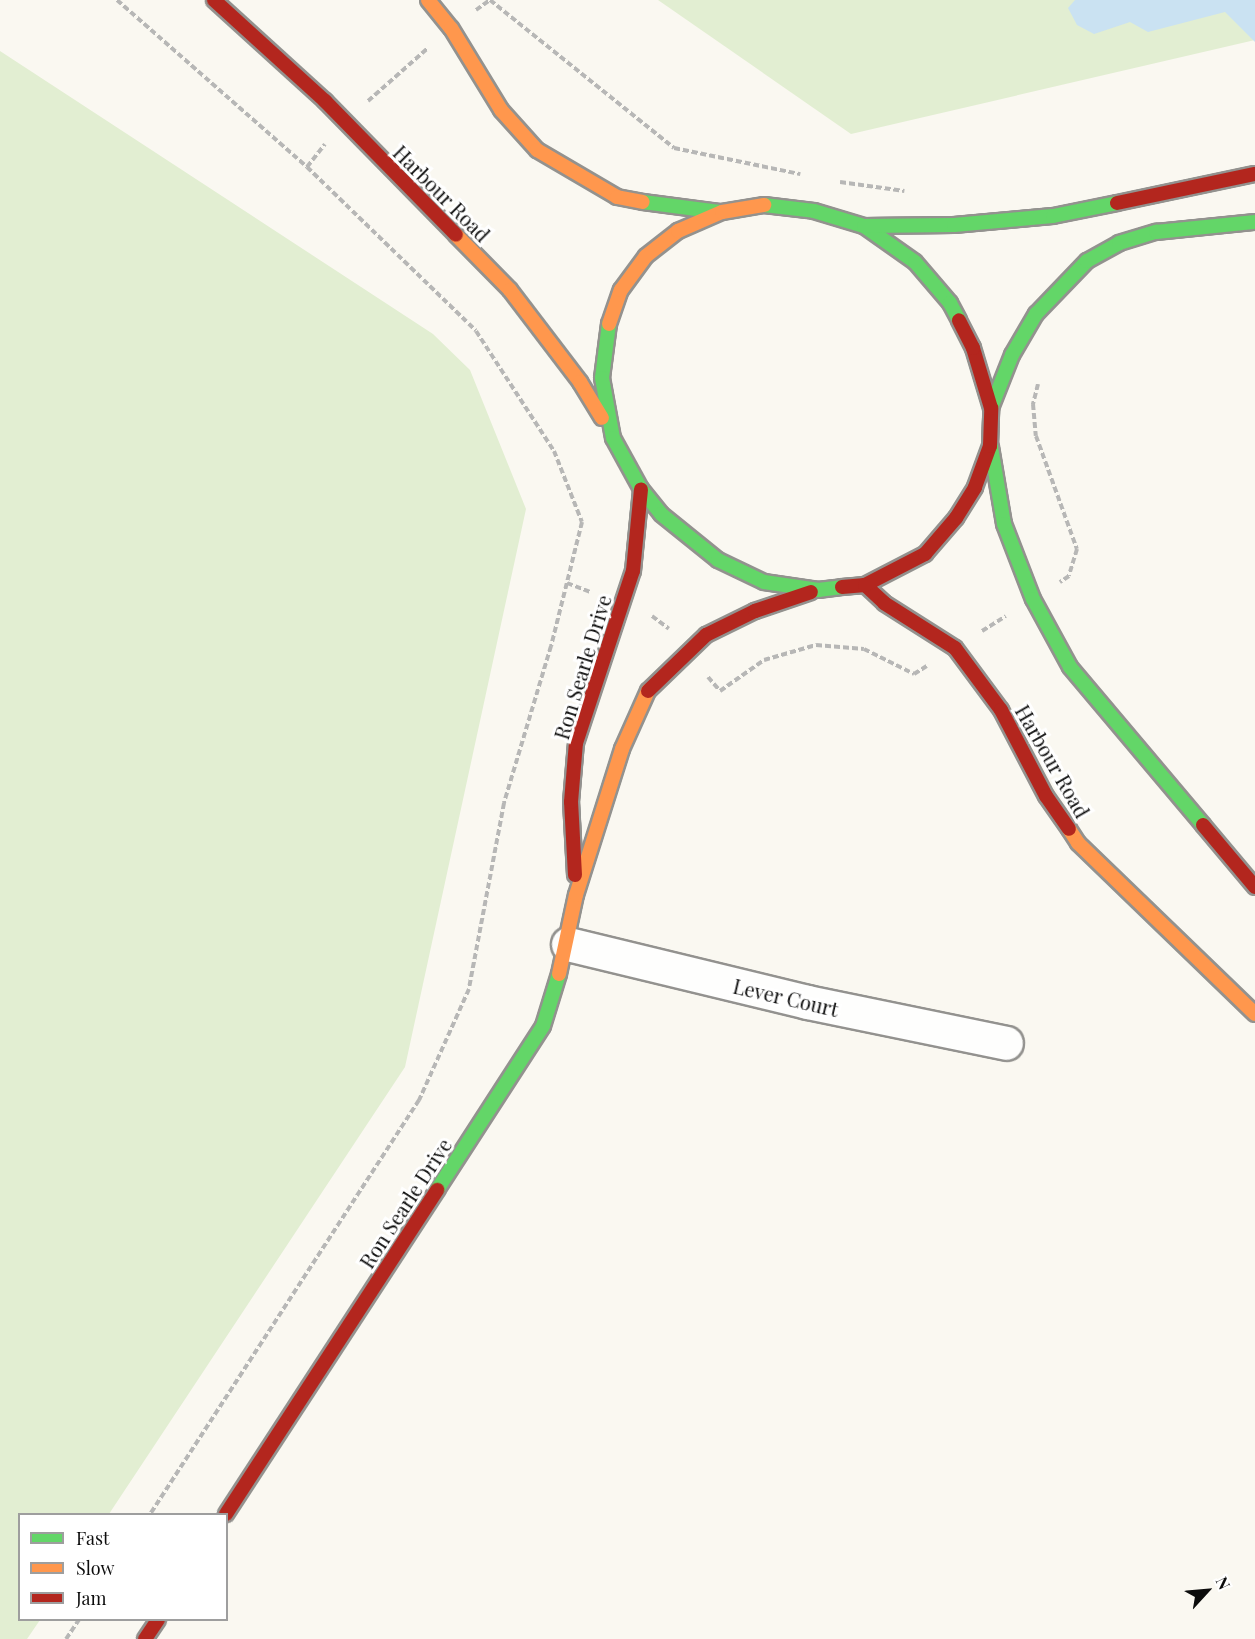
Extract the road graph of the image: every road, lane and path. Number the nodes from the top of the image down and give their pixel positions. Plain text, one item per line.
1 (117, 0) edge
2 (214, 0) edge
3 (428, 0) edge
4 (490, 0) edge
5 (451, 28) junction
6 (344, 122) junction
7 (306, 167) junction
8 (1255, 174) edge
9 (809, 176) dead end
10 (832, 181) dead end
11 (908, 191) dead end
12 (722, 212) junction
13 (1255, 222) edge
14 (864, 226) junction
15 (991, 408) junction
16 (614, 438) junction
17 (990, 446) junction
18 (641, 489) junction
19 (865, 585) junction
20 (818, 590) junction
21 (1255, 887) edge
22 (576, 894) junction
23 (568, 944) junction
24 (1255, 1014) edge
25 (1006, 1043) dead end
26 (151, 1513) edge
27 (227, 1513) edge
28 (78, 1621) edge
29 (157, 1621) edge
30 (66, 1639) edge
31 (145, 1639) edge

1 - 7 path
2 - 6 main road, Harbour Road
3 - 5 main road
4 - 5 path
4 - 9 path
5 - 6 path
5 - 12 main road
6 - 7 path
6 - 16 main road, Harbour Road
7 - 26 path
8 - 14 main road
10 - 11 path
12 - 14 main road
12 - 16 main road
13 - 15 main road
14 - 15 main road
15 - 17 main road
16 - 18 main road
17 - 19 main road
17 - 21 main road
18 - 20 main road
18 - 22 main road, Ron Searle Drive
19 - 20 main road
19 - 24 main road, Harbour Road
20 - 22 main road, Ron Searle Drive
22 - 23 main road, Ron Searle Drive
23 - 25 street, Lever Court
23 - 27 main road, Ron Searle Drive
28 - 30 path
29 - 31 main road

